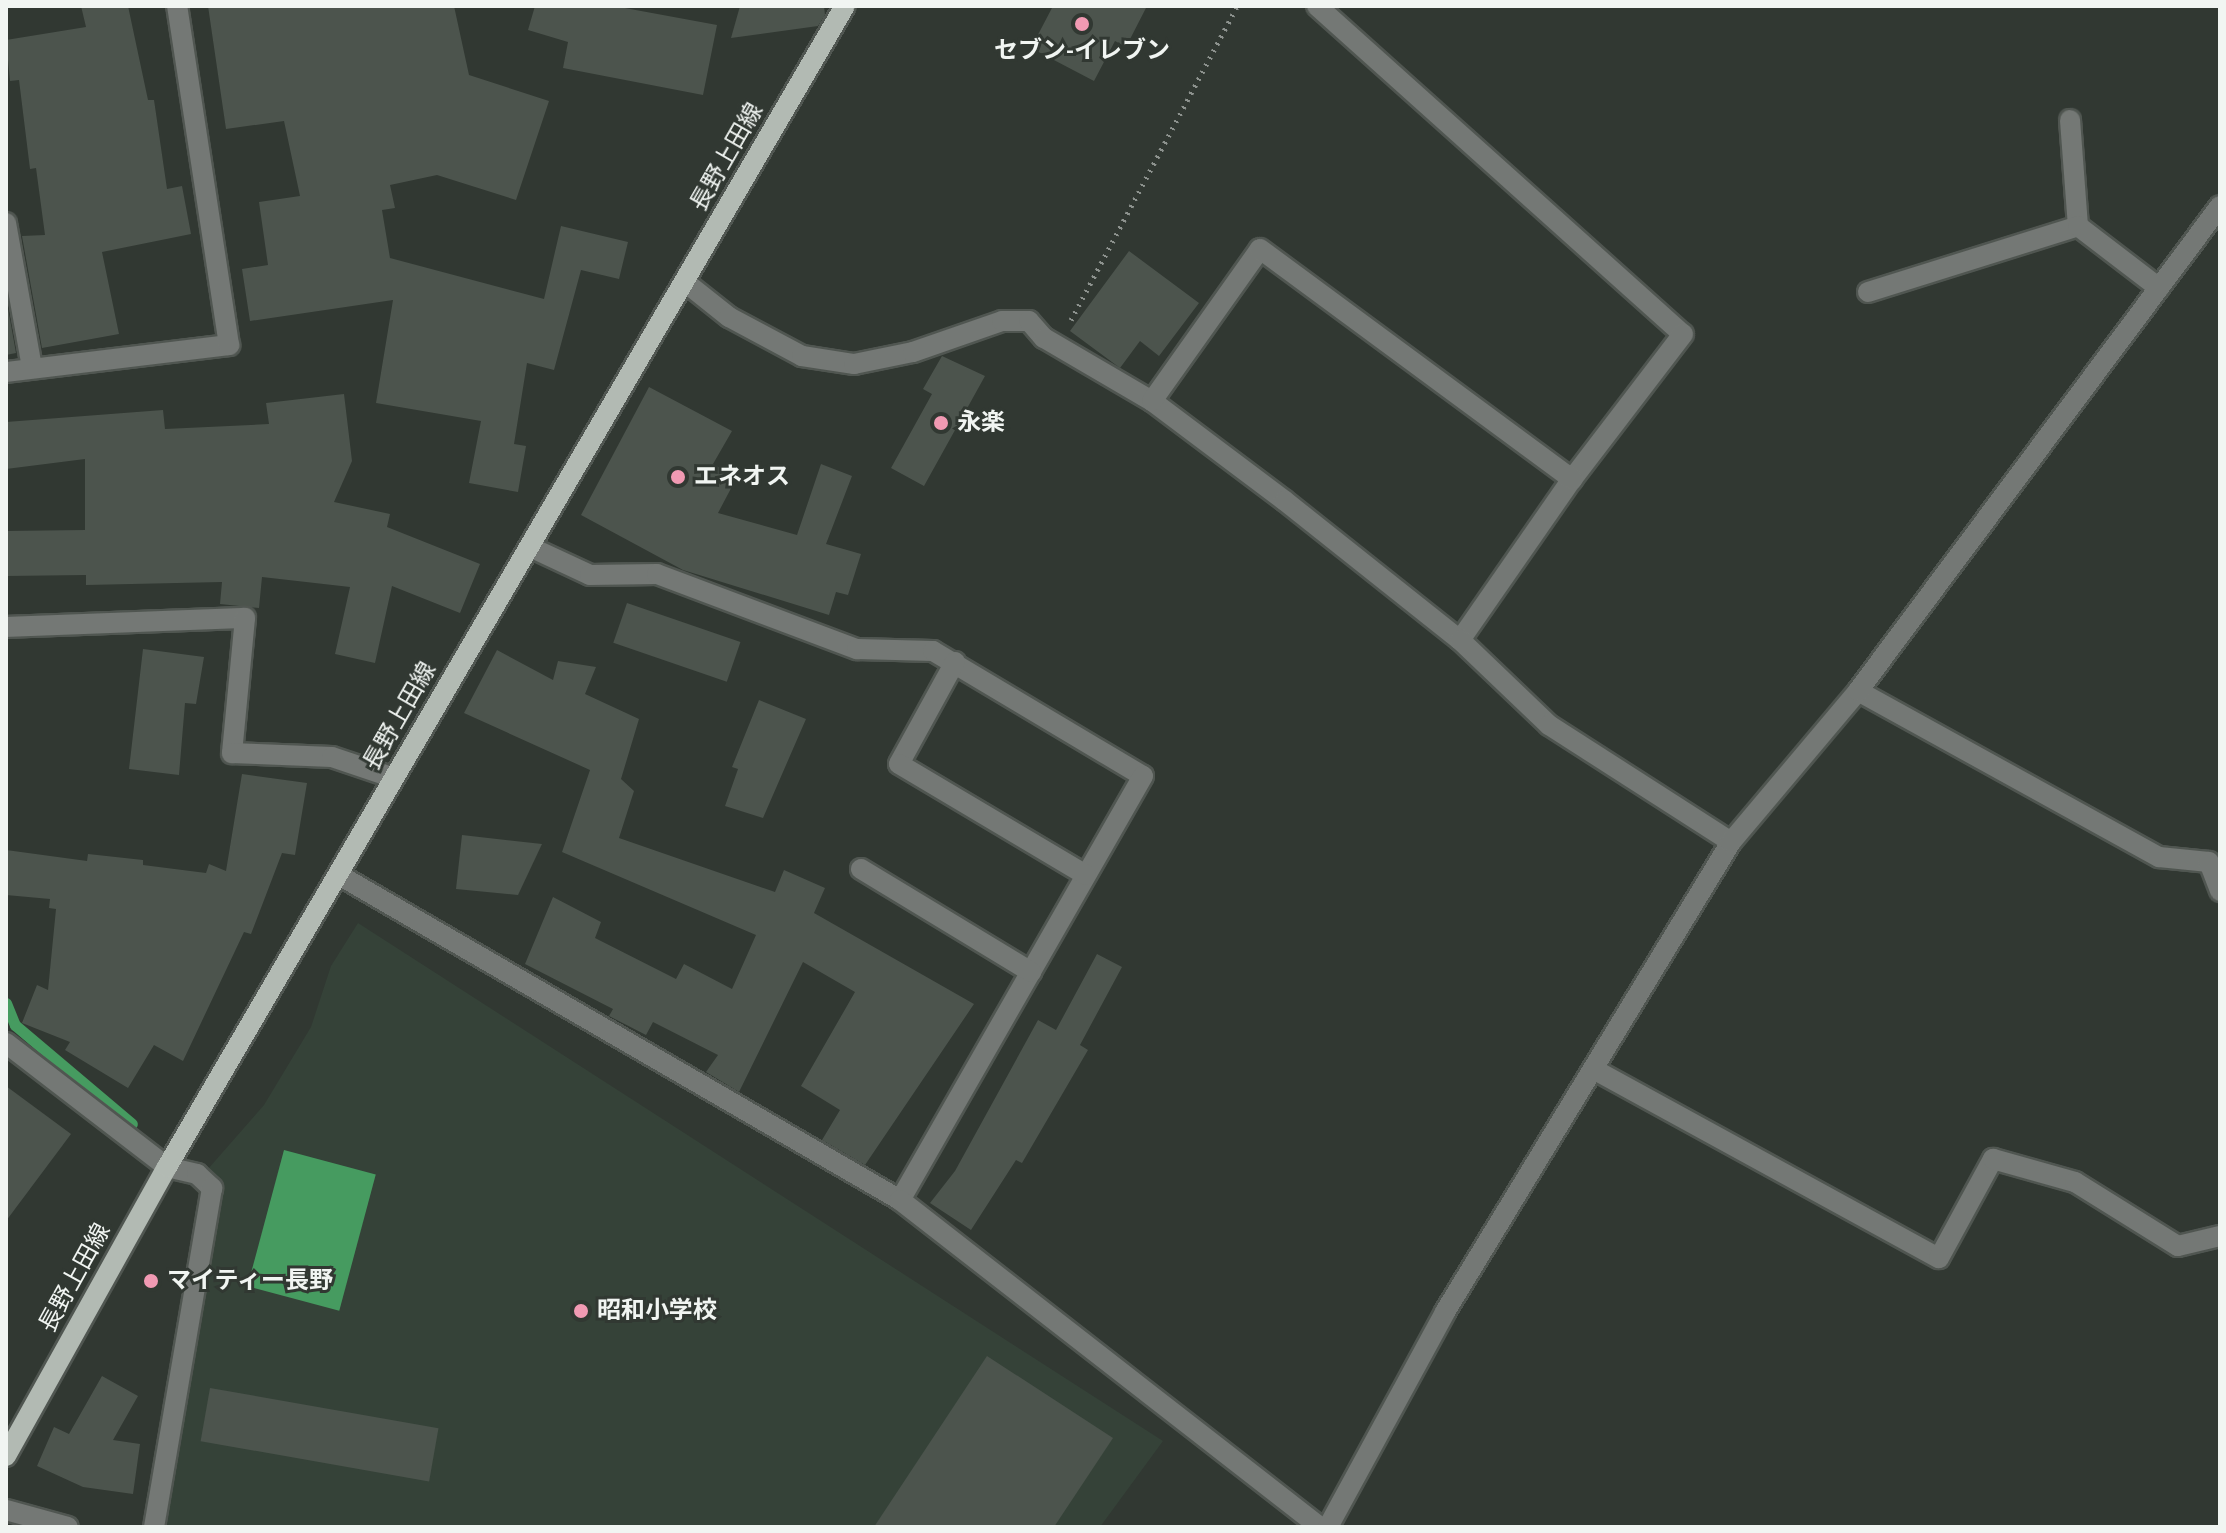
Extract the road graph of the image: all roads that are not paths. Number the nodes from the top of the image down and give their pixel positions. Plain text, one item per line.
1 (177, 6) edge
2 (845, 6) edge
3 (1317, 6) edge
4 (2070, 120) dead end
5 (2220, 206) edge
6 (6, 223) edge
7 (2078, 226) junction
8 (685, 282) junction
9 (2159, 288) junction
10 (1868, 292) dead end
11 (32, 368) junction
12 (6, 372) edge
13 (1152, 401) junction
14 (1572, 479) junction
15 (530, 547) junction
16 (6, 627) edge
17 (1460, 640) junction
18 (955, 662) junction
19 (1858, 691) junction
20 (394, 778) junction
21 (1731, 842) junction
22 (2215, 859) edge
23 (861, 869) dead end
24 (339, 875) junction
25 (1086, 875) junction
26 (2220, 891) edge
27 (1031, 972) junction
28 (6, 1043) edge
29 (1595, 1070) junction
30 (167, 1167) junction
31 (900, 1200) junction
32 (2220, 1236) edge
33 (6, 1456) edge
34 (6, 1510) edge
35 (68, 1527) edge
36 (154, 1527) edge
37 (1320, 1527) edge
38 (1328, 1527) edge

1 - 11 street
2 - 8 main road, 長野上田線
3 - 14 street
4 - 7 street
5 - 9 street
6 - 11 street
7 - 9 street
7 - 10 street
8 - 13 street
8 - 15 main road, 長野上田線
9 - 19 street
11 - 12 street
13 - 14 street
13 - 17 street
14 - 17 street
15 - 18 street
15 - 20 main road, 長野上田線
16 - 20 street
17 - 21 street
18 - 25 street
18 - 25 street
19 - 21 street
19 - 22 street
20 - 24 main road, 長野上田線
21 - 29 street
22 - 26 street
23 - 27 street
24 - 30 main road, 長野上田線
24 - 31 street
25 - 27 street
27 - 31 street
28 - 30 street
29 - 32 street
29 - 38 street
30 - 33 main road, 長野上田線
30 - 36 street
31 - 37 street
34 - 35 street

